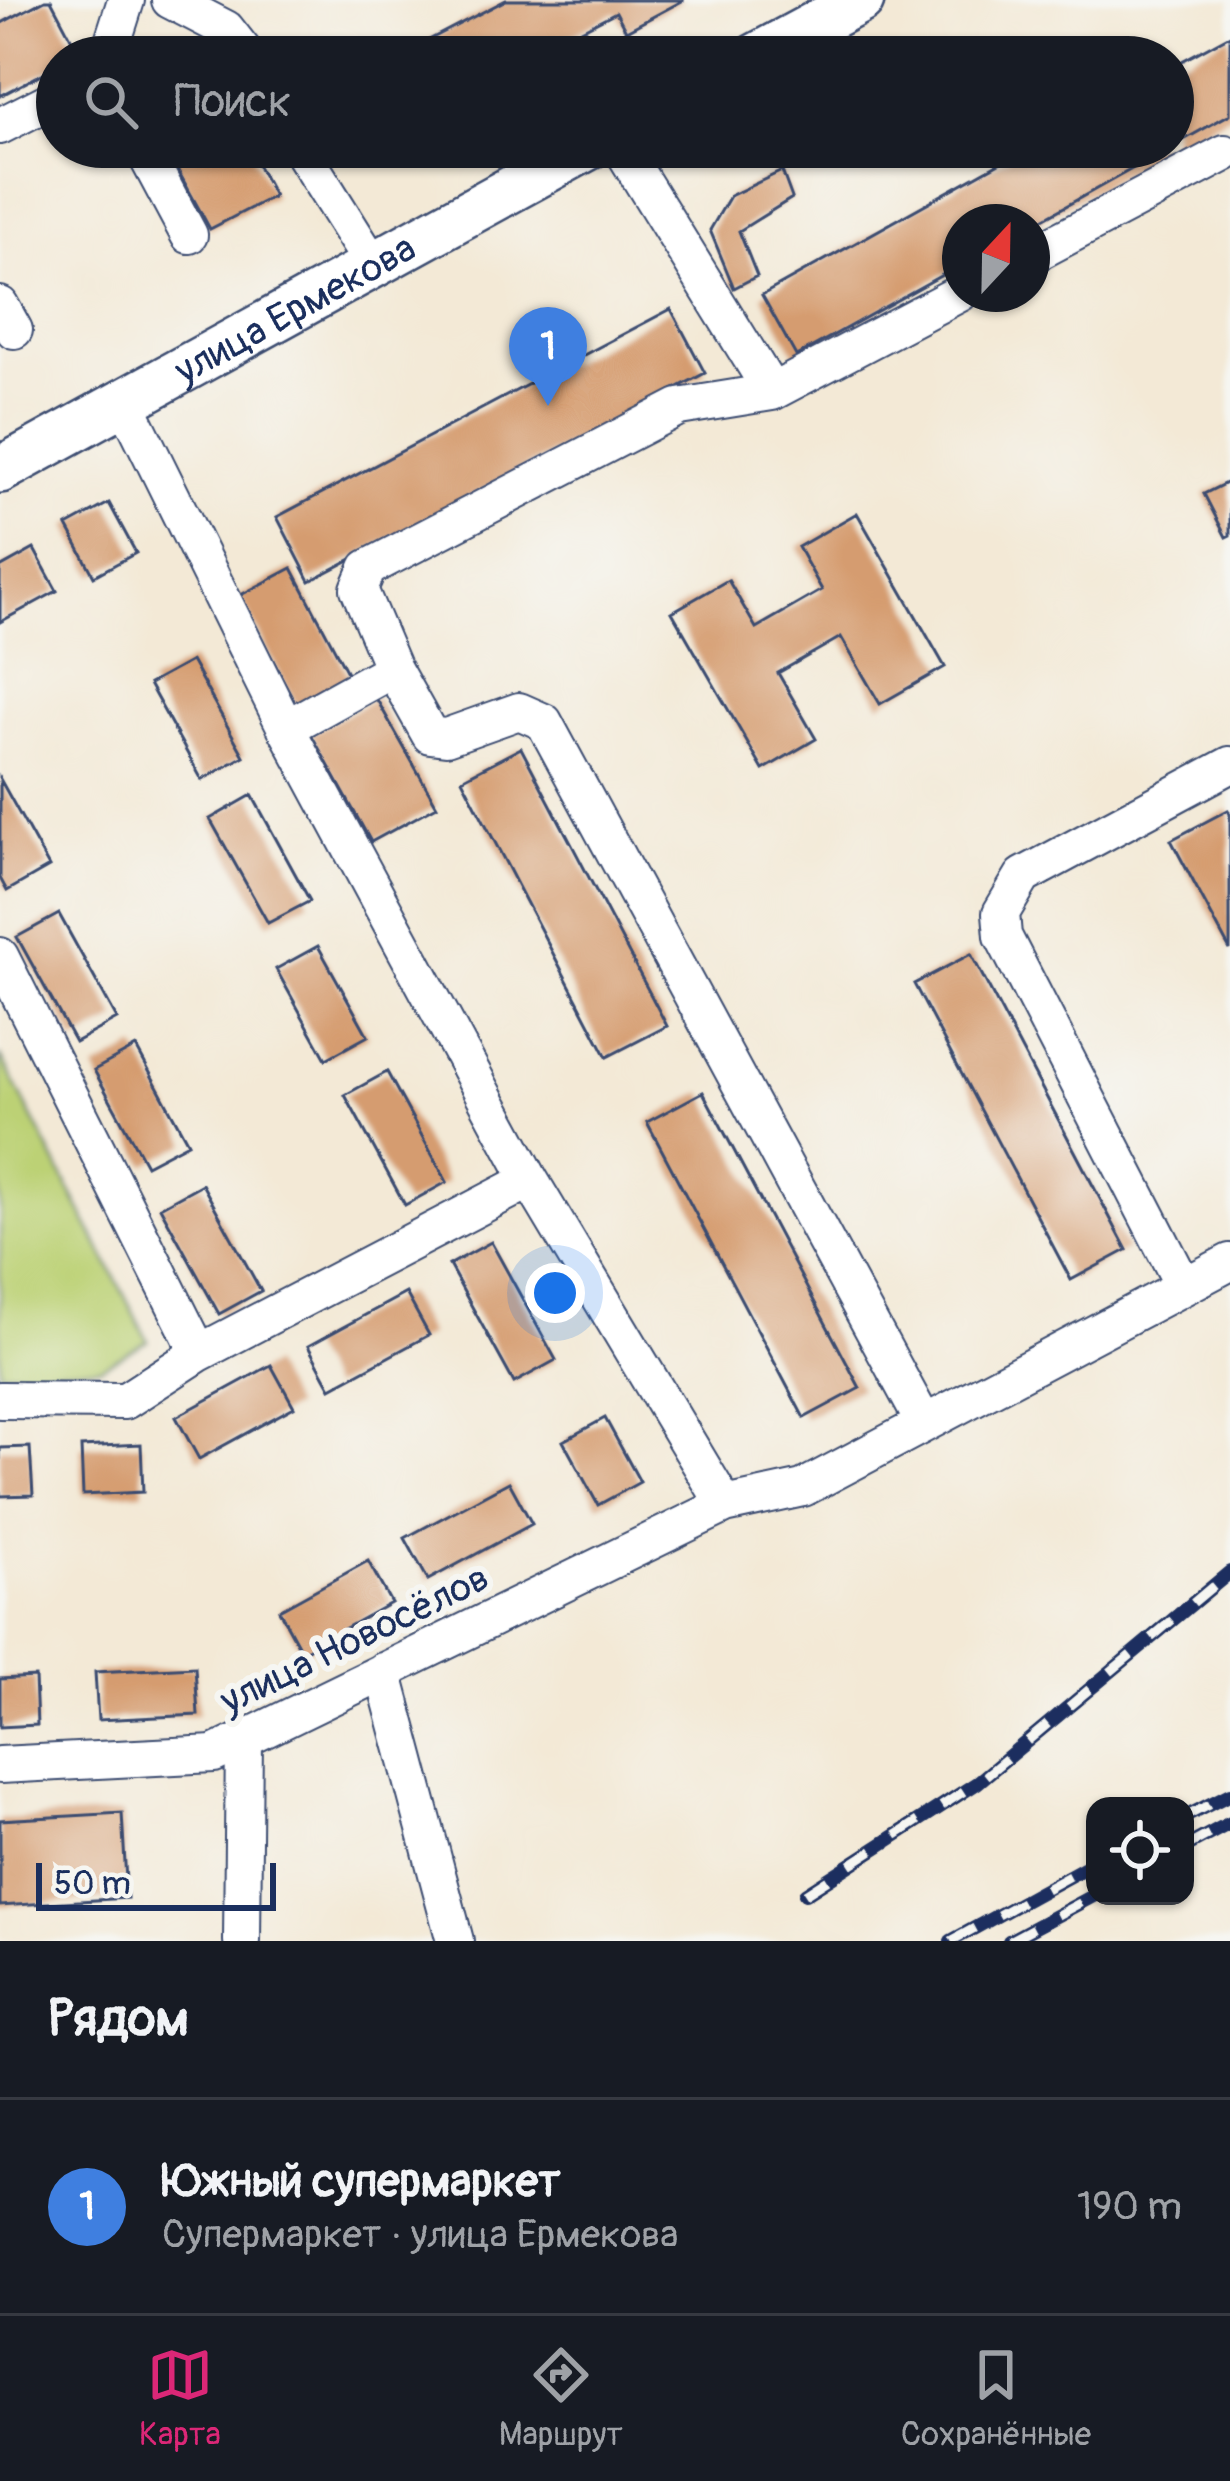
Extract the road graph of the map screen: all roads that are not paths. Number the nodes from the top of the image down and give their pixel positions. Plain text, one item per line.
1 (126, 0) edge
2 (170, 0) edge
3 (861, 0) edge
4 (115, 36) edge
5 (232, 36) edge
6 (794, 36) edge
7 (36, 108) edge
8 (0, 126) edge
9 (1226, 153) dead end
10 (153, 168) edge
11 (312, 168) edge
12 (550, 168) edge
13 (634, 168) edge
14 (189, 235) dead end
15 (1050, 246) edge
16 (373, 265) junction
17 (942, 302) edge
18 (772, 392) junction
19 (125, 402) junction
20 (0, 470) edge
21 (393, 669) junction
22 (286, 728) junction
23 (1230, 765) edge
24 (0, 956) edge
25 (530, 1180) junction
26 (1230, 1262) edge
27 (1183, 1285) junction
28 (199, 1353) junction
29 (0, 1400) edge
30 (924, 1423) junction
31 (724, 1505) junction
32 (383, 1671) junction
33 (244, 1739) junction
34 (0, 1765) edge
35 (242, 1941) edge
36 (455, 1941) edge

1 - 4 street
2 - 5 street
3 - 6 main road
7 - 8 street
9 - 15 street
10 - 14 street
11 - 16 street
12 - 16 main road, улица Ермекова
13 - 18 street
16 - 19 main road, улица Ермекова
17 - 18 street
18 - 21 street
19 - 20 main road, улица Ермекова
19 - 22 street
21 - 22 street
21 - 30 street
22 - 25 street
23 - 27 street
24 - 28 street
25 - 28 street
25 - 31 street
26 - 27 street, улица Новосёлов
27 - 30 street, улица Новосёлов
28 - 29 street
30 - 31 street, улица Новосёлов
31 - 32 street, улица Новосёлов
32 - 33 street, улица Новосёлов
32 - 36 street
33 - 34 street, улица Новосёлов
33 - 35 street

